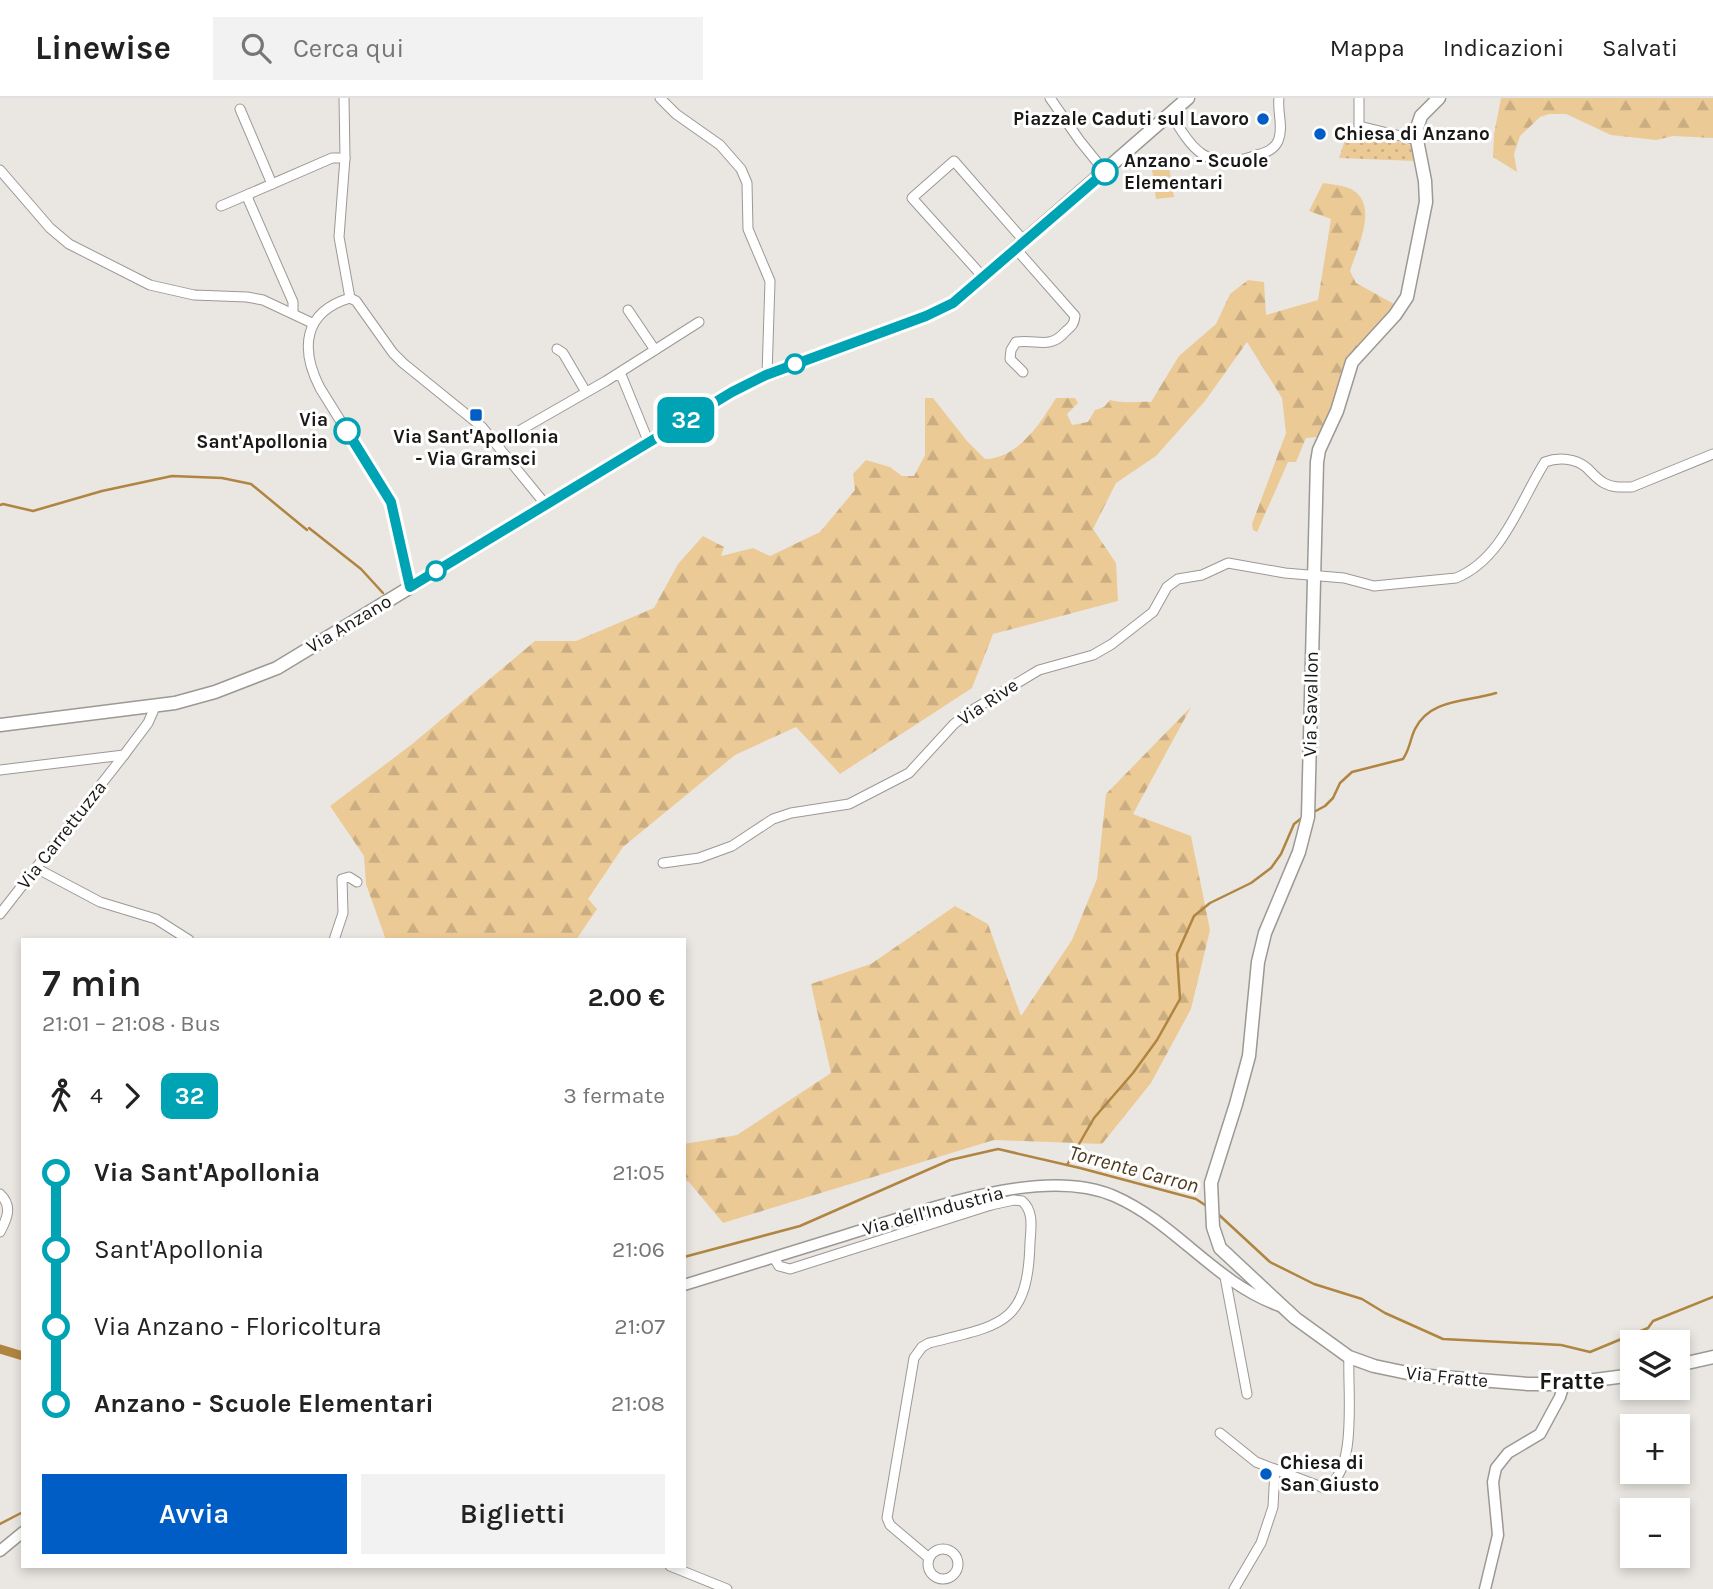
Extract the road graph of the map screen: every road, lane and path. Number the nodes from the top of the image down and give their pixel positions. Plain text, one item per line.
1 (344, 98) edge
2 (660, 98) edge
3 (1050, 98) edge
4 (1188, 98) edge
5 (1279, 98) edge
6 (1359, 98) edge
7 (1439, 98) edge
8 (1173, 107) edge
9 (240, 109) dead end
10 (1417, 140) junction
11 (345, 158) junction
12 (0, 170) edge
13 (1105, 172) junction
14 (272, 184) junction
15 (250, 194) junction
16 (222, 206) dead end
17 (1021, 246) junction
18 (984, 278) junction
19 (350, 298) junction
20 (628, 310) dead end
21 (293, 313) junction
22 (312, 323) junction
23 (699, 323) dead end
24 (556, 349) dead end
25 (655, 350) junction
26 (1023, 372) dead end
27 (616, 375) junction
28 (766, 375) junction
29 (586, 392) junction
30 (498, 443) junction
31 (649, 443) junction
32 (1713, 454) edge
33 (545, 505) junction
34 (1314, 575) junction
35 (410, 587) junction
36 (155, 707) junction
37 (0, 725) edge
38 (124, 755) junction
39 (0, 770) edge
40 (663, 863) dead end
41 (36, 868) junction
42 (357, 882) dead end
43 (0, 914) edge
44 (186, 938) edge
45 (335, 938) edge
46 (0, 1194) edge
47 (990, 1200) junction
48 (0, 1232) edge
49 (774, 1258) junction
50 (1225, 1277) junction
51 (686, 1284) edge
52 (1280, 1306) junction
53 (1349, 1357) junction
54 (1713, 1357) edge
55 (1690, 1362) edge
56 (1620, 1378) edge
57 (1564, 1384) junction
58 (1247, 1394) dead end
59 (1220, 1433) dead end
60 (1275, 1469) junction
61 (21, 1534) edge
62 (0, 1552) edge
63 (929, 1558) dead end
64 (675, 1568) edge
65 (727, 1589) edge
66 (1234, 1589) edge
67 (1485, 1589) edge

1 - 11 street
2 - 28 street
3 - 13 street
4 - 8 main road, Via Anzano
5 - 8 street
6 - 10 street
7 - 10 main road
8 - 13 main road, Via Anzano
9 - 14 street
10 - 34 main road, Via Savallon
11 - 14 street
11 - 19 street
12 - 21 street
13 - 17 main road, Via Anzano
14 - 15 street
15 - 16 street
15 - 21 street
17 - 18 main road, Via Anzano
17 - 18 street
17 - 26 street
18 - 28 main road, Via Anzano
19 - 22 street
19 - 30 street
20 - 25 street
21 - 22 street
22 - 35 street
23 - 25 street
24 - 29 street
25 - 27 street
27 - 29 street
27 - 31 street
28 - 31 main road, Via Anzano
29 - 30 street
30 - 33 street
31 - 33 main road, Via Anzano
32 - 34 street, Via Rive
33 - 35 main road, Via Anzano
34 - 40 street, Via Rive
34 - 52 main road, Via Savallon
35 - 36 main road, Via Anzano
36 - 37 main road, Via Anzano
36 - 38 street, Via Carrettuzza
38 - 39 street, Via Carrettuzza
38 - 41 street, Via Carrettuzza
41 - 43 street, Via Carrettuzza
41 - 44 street
42 - 45 street
46 - 48 street
47 - 49 street, Via dell'Industria
47 - 49 street
47 - 50 street, Via dell'Industria
47 - 63 street
49 - 51 street, Via dell'Industria
50 - 52 street, Via dell'Industria
50 - 58 street
52 - 53 main road, Via Fratte
53 - 57 main road, Via Fratte
53 - 60 street
54 - 55 main road
56 - 57 main road, Via Fratte
57 - 67 street
59 - 60 street
60 - 66 street
61 - 62 street
64 - 65 street

